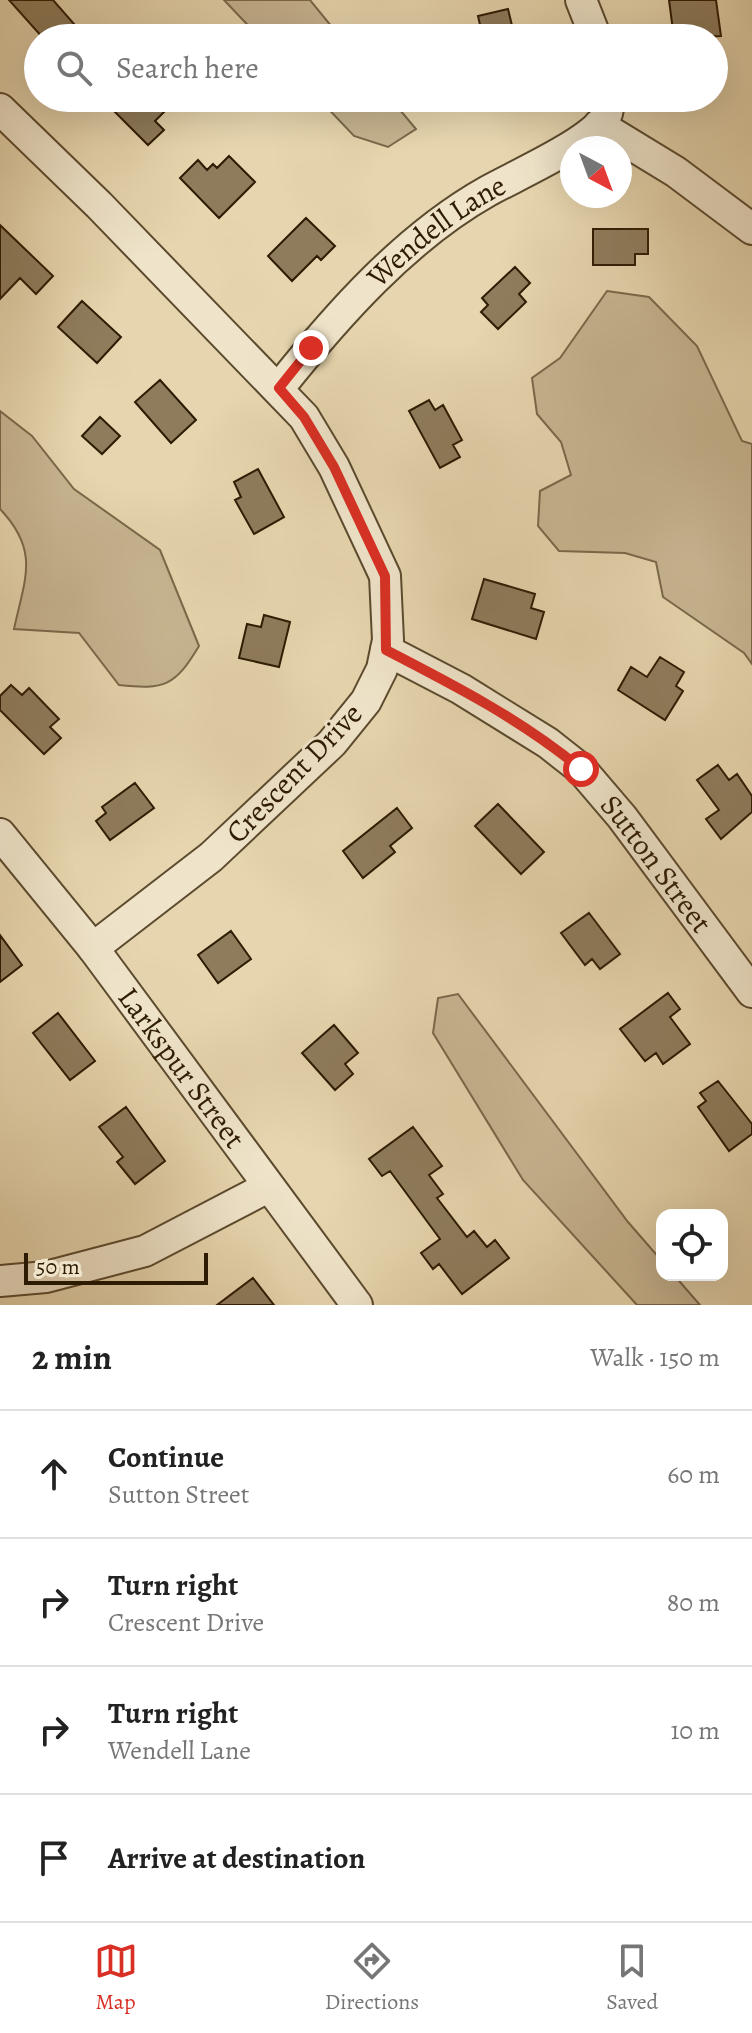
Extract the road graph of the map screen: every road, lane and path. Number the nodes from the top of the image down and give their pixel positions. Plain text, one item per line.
1 (581, 0) edge
2 (590, 24) edge
3 (0, 109) edge
4 (603, 112) edge
5 (605, 112) edge
6 (752, 229) edge
7 (279, 388) junction
8 (386, 650) junction
9 (0, 834) edge
10 (93, 948) junction
11 (752, 992) edge
12 (268, 1187) junction
13 (0, 1281) edge
14 (357, 1305) edge

1 - 2 street
3 - 7 street, Crescent Drive
4 - 7 street, Wendell Lane
5 - 6 street
7 - 8 street, Crescent Drive
8 - 10 street, Crescent Drive
8 - 11 street, Sutton Street
9 - 10 street, Larkspur Street
10 - 12 street, Larkspur Street
12 - 13 street
12 - 14 street, Larkspur Street

